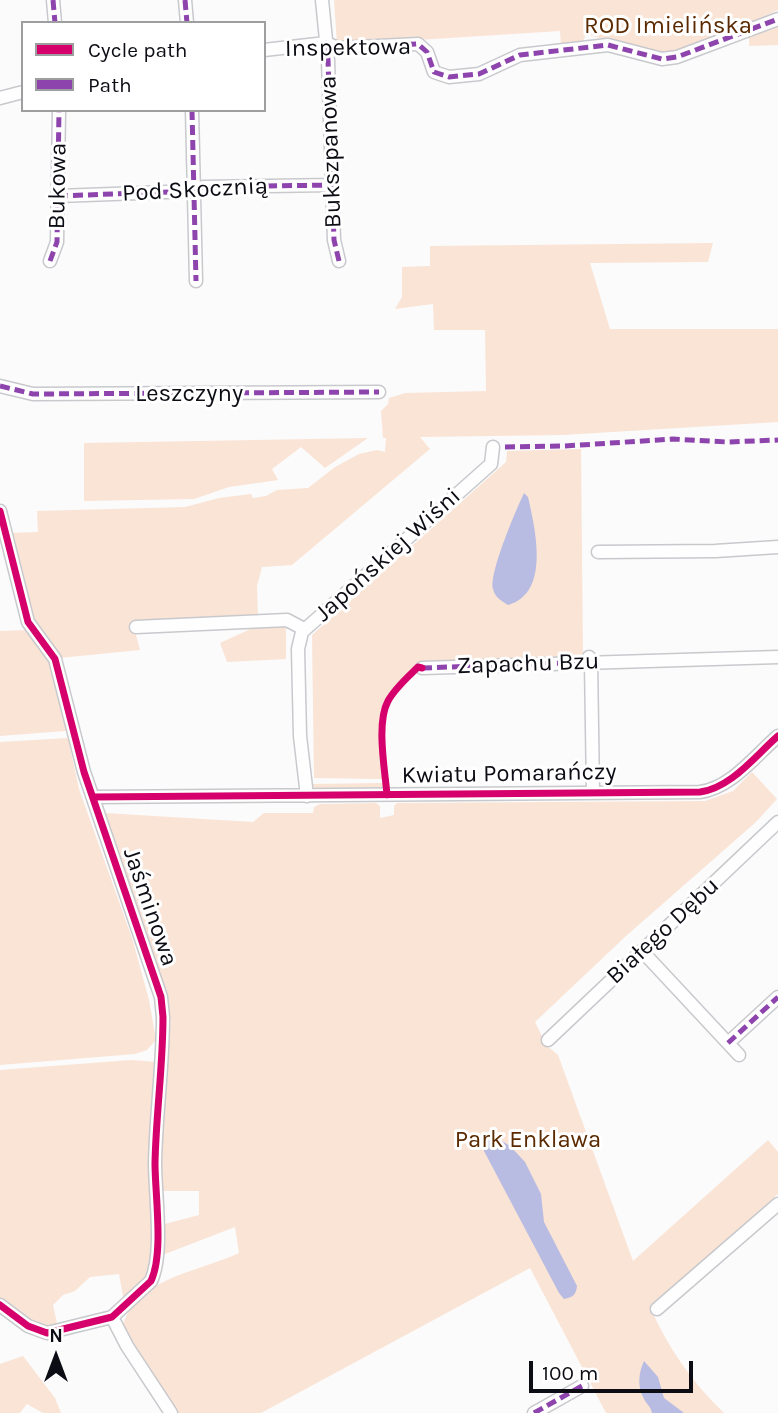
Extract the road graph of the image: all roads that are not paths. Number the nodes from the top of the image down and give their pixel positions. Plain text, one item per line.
1 (53, 0) edge
2 (185, 0) edge
3 (322, 0) edge
4 (778, 19) edge
5 (55, 21) edge
6 (187, 21) edge
7 (326, 43) junction
8 (266, 50) edge
9 (21, 93) edge
10 (0, 99) edge
11 (59, 112) edge
12 (192, 112) edge
13 (332, 185) junction
14 (194, 191) junction
15 (58, 195) junction
16 (50, 261) dead end
17 (339, 261) dead end
18 (196, 281) dead end
19 (0, 386) edge
20 (379, 391) dead end
21 (493, 447) dead end
22 (0, 511) edge
23 (778, 547) edge
24 (598, 552) dead end
25 (136, 627) dead end
26 (304, 629) junction
27 (778, 657) edge
28 (590, 659) junction
29 (422, 668) dead end
30 (778, 736) edge
31 (593, 792) junction
32 (307, 796) junction
33 (94, 797) junction
34 (778, 822) edge
35 (642, 951) junction
36 (778, 997) edge
37 (548, 1040) dead end
38 (728, 1043) junction
39 (739, 1055) dead end
40 (778, 1204) edge
41 (0, 1305) edge
42 (657, 1309) dead end
43 (113, 1317) junction
44 (582, 1386) dead end
45 (171, 1413) edge
46 (534, 1413) edge

1 - 5 street
2 - 6 street
3 - 7 street, Bukszpanowa
4 - 7 street, Inspektowa
7 - 8 street, Inspektowa
7 - 13 street, Bukszpanowa
9 - 10 street
11 - 15 street, Bukowa
12 - 14 street
13 - 14 street, Pod Skocznią
13 - 17 street, Bukszpanowa
14 - 15 street, Pod Skocznią
14 - 18 street
15 - 16 street, Bukowa
19 - 20 street, Leszczyny
21 - 26 street, Japońskiej Wiśni
22 - 33 street, Jaśminowa
23 - 24 street
25 - 26 street
26 - 32 street, Japońskiej Wiśni
27 - 28 street, Zapachu Bzu
28 - 29 street, Zapachu Bzu
28 - 31 street
30 - 31 street, Kwiatu Pomarańczy
31 - 32 street, Kwiatu Pomarańczy
32 - 33 street, Kwiatu Pomarańczy
33 - 43 street, Jaśminowa
34 - 35 street, Białego Dębu
35 - 37 street, Białego Dębu
35 - 38 street
36 - 38 street
38 - 39 street
40 - 42 street
41 - 43 street
43 - 45 street
44 - 46 street

